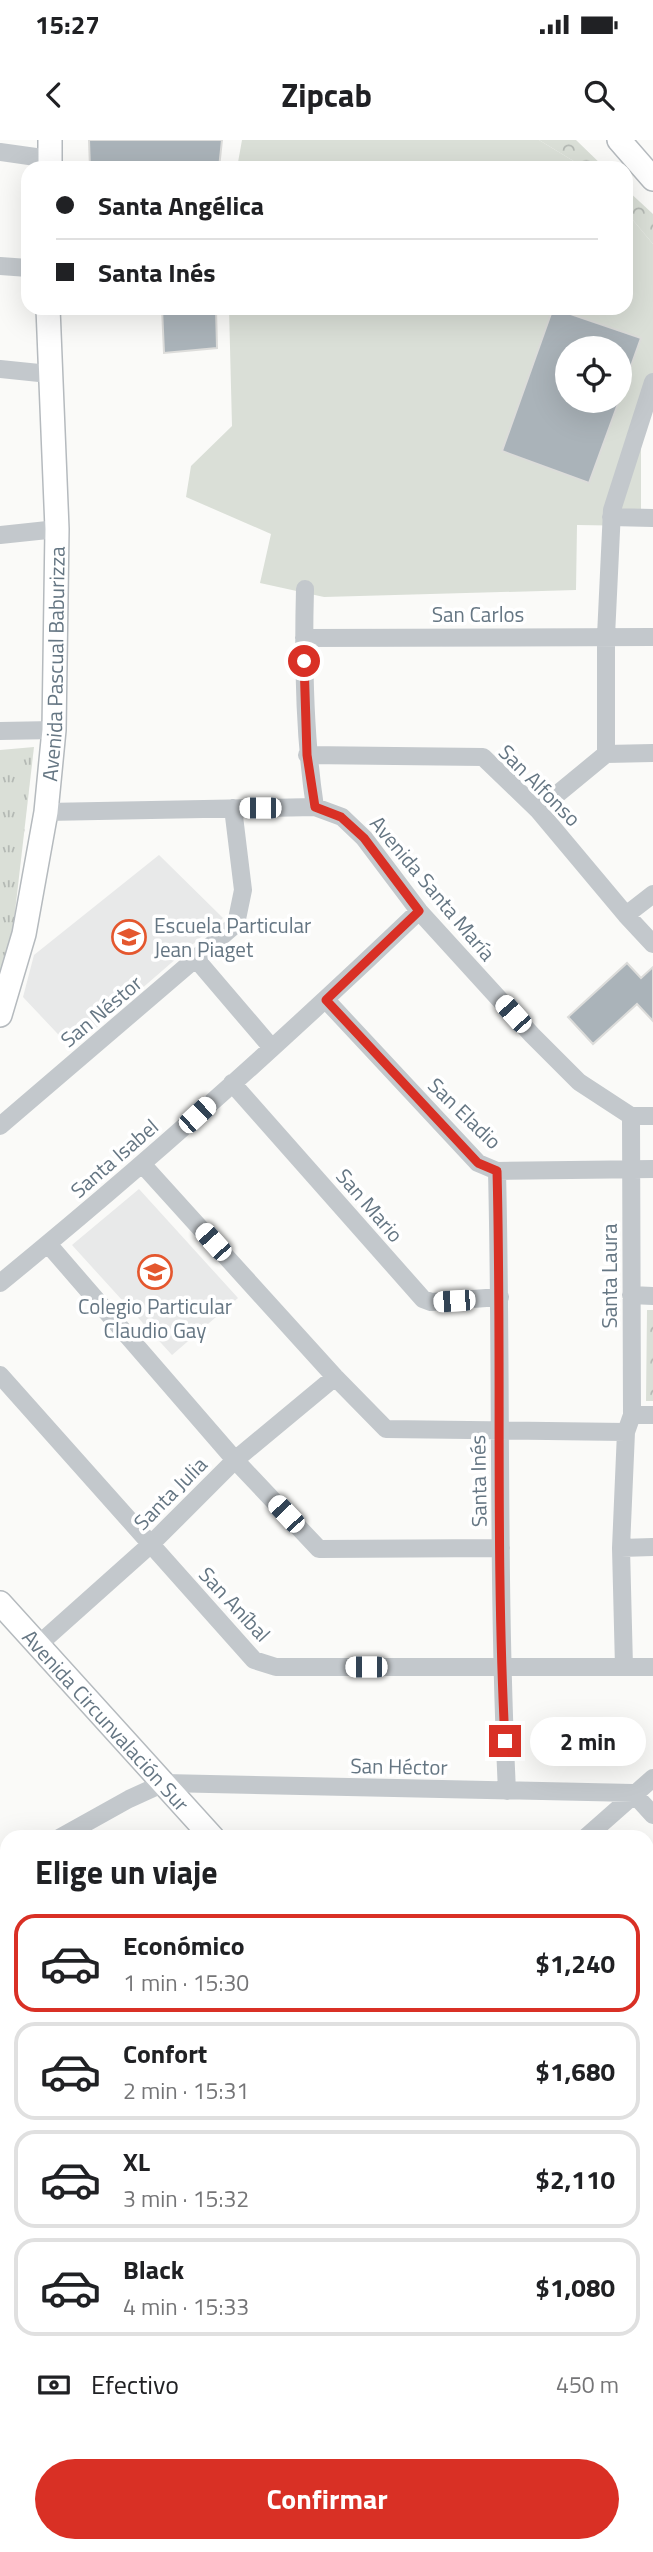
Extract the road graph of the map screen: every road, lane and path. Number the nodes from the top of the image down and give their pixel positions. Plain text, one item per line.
1 (619, 140) edge
2 (0, 152) edge
3 (50, 156) edge
4 (653, 179) edge
5 (0, 266) edge
6 (21, 268) edge
7 (48, 315) edge
8 (0, 369) edge
9 (49, 374) junction
10 (653, 382) edge
11 (611, 517) junction
12 (653, 518) edge
13 (57, 529) junction
14 (0, 535) edge
15 (305, 589) dead end
16 (606, 636) junction
17 (653, 637) edge
18 (304, 638) junction
19 (0, 730) edge
20 (54, 730) junction
21 (606, 754) junction
22 (653, 754) edge
23 (307, 755) junction
24 (315, 807) junction
25 (233, 808) junction
26 (538, 810) junction
27 (46, 812) junction
28 (653, 894) edge
29 (419, 911) junction
30 (626, 915) junction
31 (653, 944) edge
32 (196, 959) junction
33 (326, 1000) junction
34 (0, 1015) edge
35 (272, 1048) junction
36 (232, 1083) junction
37 (631, 1116) junction
38 (653, 1116) edge
39 (0, 1126) edge
40 (144, 1164) junction
41 (632, 1168) junction
42 (653, 1169) edge
43 (497, 1171) junction
44 (48, 1244) junction
45 (0, 1283) edge
46 (631, 1296) junction
47 (653, 1296) edge
48 (500, 1297) junction
49 (0, 1376) edge
50 (335, 1377) junction
51 (653, 1415) edge
52 (629, 1423) junction
53 (500, 1429) junction
54 (235, 1460) junction
55 (150, 1545) junction
56 (501, 1548) junction
57 (621, 1548) junction
58 (653, 1548) edge
59 (0, 1603) edge
60 (38, 1645) junction
61 (501, 1667) junction
62 (624, 1667) junction
63 (653, 1667) edge
64 (653, 1778) edge
65 (164, 1783) junction
66 (507, 1791) junction
67 (633, 1793) junction
68 (653, 1815) edge
69 (73, 1830) edge
70 (206, 1830) edge
71 (594, 1830) edge

1 - 4 main road
2 - 3 street
5 - 6 street
7 - 9 main road, Avenida Pascual Baburizza
8 - 9 street
9 - 13 main road, Avenida Pascual Baburizza
10 - 11 street
11 - 12 street
11 - 16 street
13 - 14 street
13 - 20 main road, Avenida Pascual Baburizza
15 - 18 street
16 - 17 street, San Carlos
16 - 18 street, San Carlos
16 - 21 street
18 - 23 street
19 - 20 street
20 - 27 main road, Avenida Pascual Baburizza
21 - 22 street
21 - 26 street
23 - 24 street
23 - 26 street, San Alfonso
24 - 25 street, Avenida Santa María
24 - 29 street, Avenida Santa María
25 - 27 street, Avenida Santa María
25 - 32 street, San Néstor
26 - 30 street, San Alfonso
27 - 34 main road, Avenida Pascual Baburizza
28 - 30 street
29 - 33 street, Santa Isabel
29 - 37 street, Avenida Santa María
30 - 31 street, San Alfonso
32 - 35 street
32 - 39 street, San Néstor
33 - 35 street, Santa Isabel
33 - 43 street, San Eladio
35 - 36 street, Santa Isabel
36 - 40 street, Santa Isabel
36 - 48 street, San Mario
37 - 38 street
37 - 41 street, Santa Laura
40 - 44 street, Santa Isabel
40 - 50 street
41 - 42 street, San Eladio
41 - 43 street, San Eladio
41 - 46 street, Santa Laura
43 - 48 street, Santa Inés
44 - 45 street, Santa Isabel
44 - 54 street
46 - 47 street
46 - 52 street, Santa Laura
48 - 53 street, Santa Inés
49 - 55 street, San Aníbal
50 - 53 street
50 - 54 street, Santa Julia
51 - 52 street
52 - 53 street
52 - 57 street, Santa Laura
53 - 56 street, Santa Inés
54 - 55 street, Santa Julia
54 - 56 street
55 - 60 street, Santa Julia
55 - 61 street, San Aníbal
56 - 61 street, Santa Inés
57 - 58 street
57 - 62 street, Santa Laura
59 - 60 main road, Avenida Circunvalación Sur
60 - 65 main road, Avenida Circunvalación Sur
61 - 62 street, San Aníbal
61 - 66 street, Santa Inés
62 - 63 street, San Aníbal
64 - 67 street
65 - 66 street, San Héctor
65 - 69 street
65 - 70 main road, Avenida Circunvalación Sur
66 - 67 street, San Héctor
67 - 68 street
67 - 71 street

